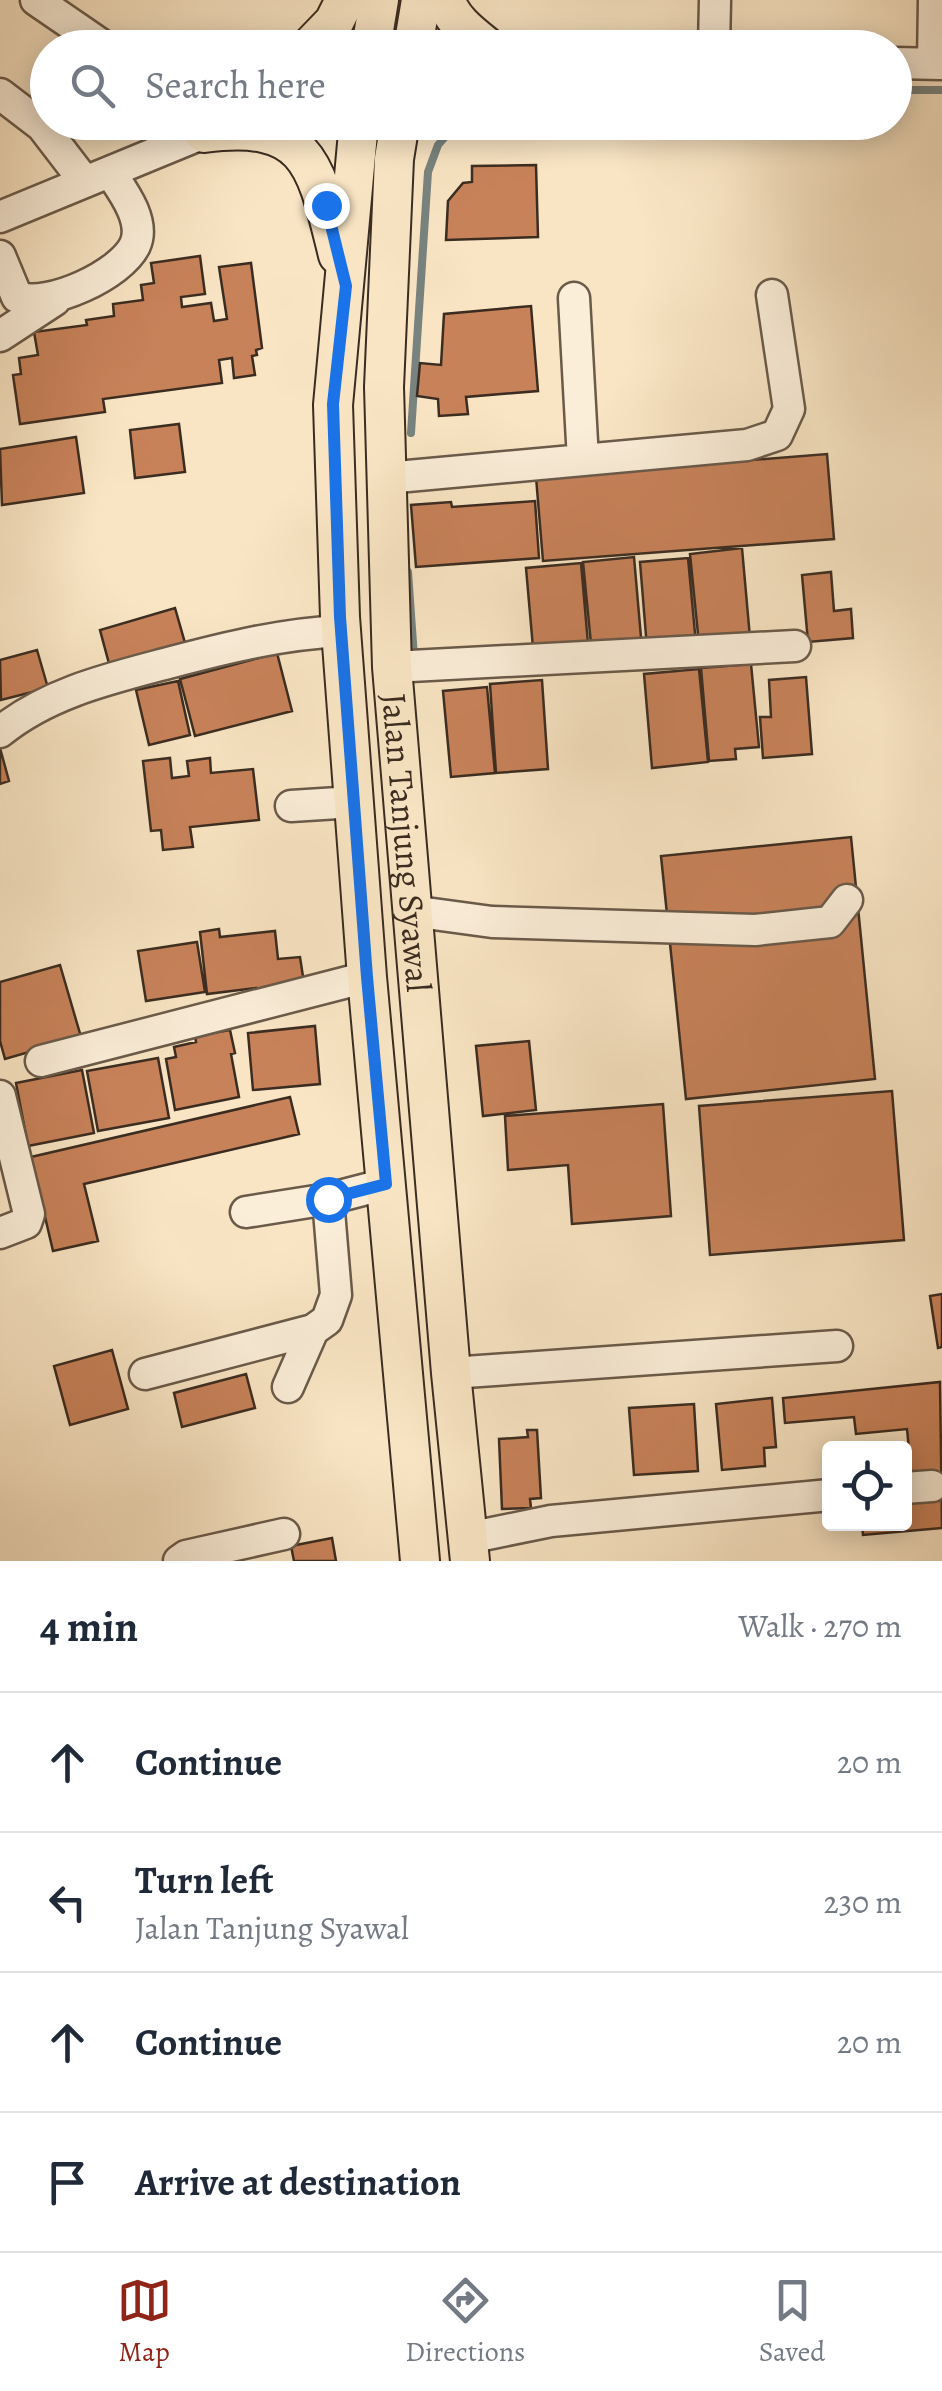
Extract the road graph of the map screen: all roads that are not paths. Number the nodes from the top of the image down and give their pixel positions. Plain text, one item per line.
1 (36, 0) edge
2 (346, 0) edge
3 (379, 0) edge
4 (421, 0) edge
5 (446, 0) edge
6 (715, 0) edge
7 (934, 0) edge
8 (80, 30) edge
9 (326, 30) edge
10 (374, 30) edge
11 (416, 30) edge
12 (469, 30) edge
13 (714, 30) edge
14 (912, 63) edge
15 (938, 64) edge
16 (0, 94) edge
17 (30, 117) edge
18 (57, 140) edge
19 (175, 140) edge
20 (284, 140) edge
21 (358, 140) edge
22 (397, 141) edge
23 (98, 177) junction
24 (0, 217) edge
25 (0, 256) edge
26 (346, 286) junction
27 (772, 295) dead end
28 (57, 298) junction
29 (574, 298) dead end
30 (0, 336) edge
31 (583, 460) junction
32 (386, 478) junction
33 (341, 631) junction
34 (795, 646) dead end
35 (392, 667) junction
36 (0, 732) edge
37 (354, 802) junction
38 (292, 806) dead end
39 (847, 900) dead end
40 (411, 911) junction
41 (367, 977) junction
42 (41, 1061) dead end
43 (2, 1113) edge
44 (386, 1184) junction
45 (328, 1199) junction
46 (246, 1212) dead end
47 (13, 1228) edge
48 (313, 1330) junction
49 (837, 1346) dead end
50 (451, 1373) junction
51 (144, 1374) dead end
52 (288, 1387) dead end
53 (822, 1496) edge
54 (284, 1534) dead end
55 (469, 1550) edge
56 (179, 1561) edge
57 (420, 1561) edge

1 - 8 street
2 - 9 main road
3 - 10 main road
4 - 11 main road
5 - 12 main road
6 - 13 street
7 - 15 street
14 - 15 street
16 - 17 street
18 - 23 street
19 - 23 street
20 - 26 main road
21 - 26 main road, Jalan Tanjung Syawal
22 - 32 main road, Jalan Tanjung Syawal
23 - 24 street
23 - 28 street
25 - 28 street
26 - 33 main road, Jalan Tanjung Syawal
27 - 31 street
28 - 30 street
29 - 31 street
31 - 32 street
32 - 35 main road, Jalan Tanjung Syawal
33 - 36 street
33 - 37 main road, Jalan Tanjung Syawal
34 - 35 street
35 - 40 main road, Jalan Tanjung Syawal
37 - 38 street
37 - 41 main road, Jalan Tanjung Syawal
39 - 40 street
40 - 50 main road, Jalan Tanjung Syawal
41 - 42 street
41 - 44 main road, Jalan Tanjung Syawal
43 - 47 street
44 - 45 street
44 - 57 main road, Jalan Tanjung Syawal
45 - 46 street
45 - 48 street
48 - 51 street
48 - 52 street
49 - 50 street
50 - 55 main road, Jalan Tanjung Syawal
53 - 55 street
54 - 56 street

